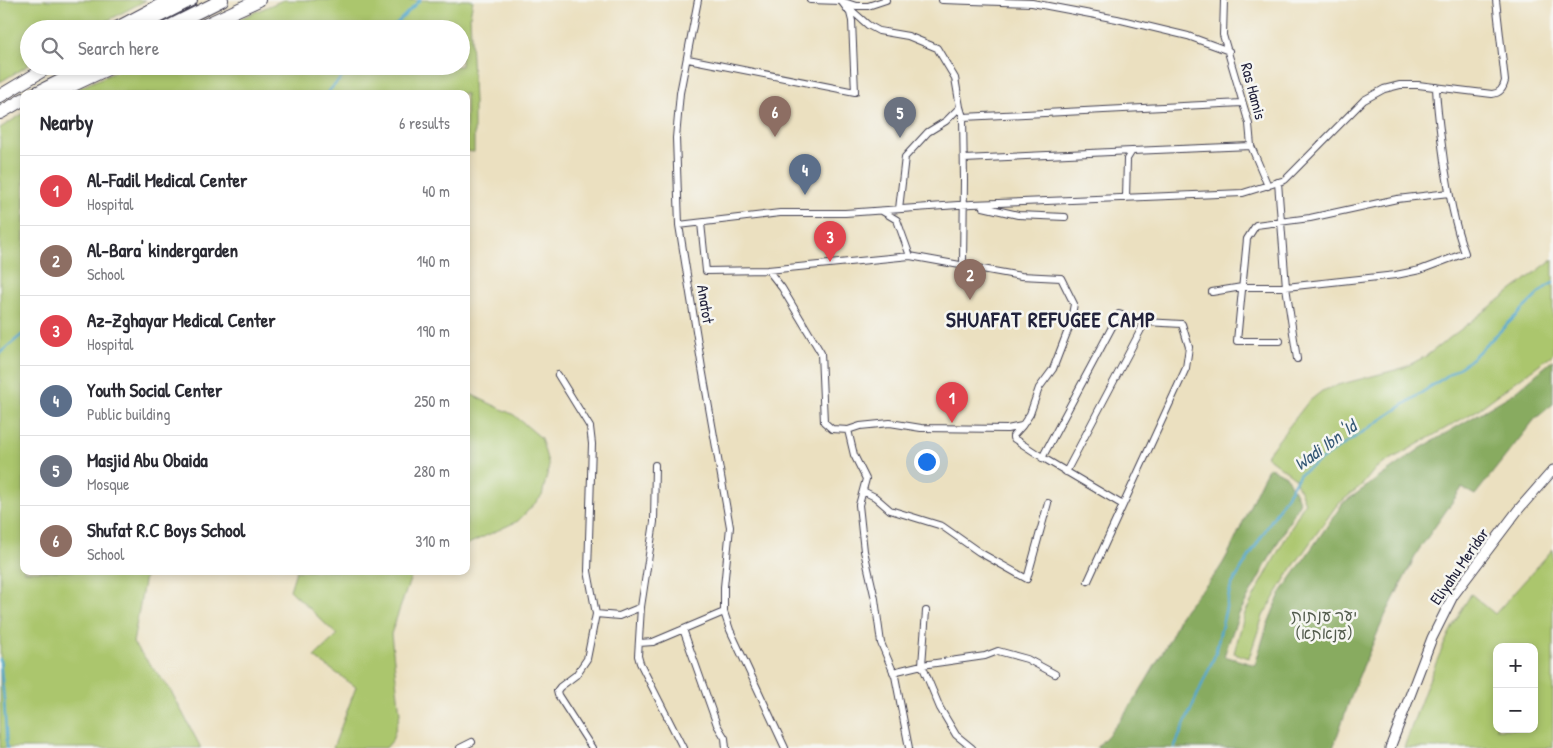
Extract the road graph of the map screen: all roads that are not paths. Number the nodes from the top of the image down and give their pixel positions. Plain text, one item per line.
1 (170, 0) edge
2 (191, 0) edge
3 (222, 0) edge
4 (259, 0) edge
5 (698, 0) edge
6 (810, 0) edge
7 (886, 0) edge
8 (942, 0) edge
9 (1224, 0) edge
10 (1496, 0) edge
11 (841, 1) junction
12 (132, 20) edge
13 (152, 20) edge
14 (182, 20) edge
15 (216, 20) edge
16 (1229, 51) junction
17 (688, 59) junction
18 (36, 75) edge
19 (39, 75) edge
20 (72, 75) edge
21 (95, 75) edge
22 (27, 81) junction
23 (1436, 88) junction
24 (42, 90) edge
25 (63, 90) edge
26 (0, 96) edge
27 (20, 102) edge
28 (1242, 103) junction
29 (960, 107) junction
30 (20, 108) edge
31 (0, 115) edge
32 (963, 117) junction
33 (1251, 146) junction
34 (1132, 151) junction
35 (964, 159) junction
36 (1278, 182) junction
37 (1268, 186) junction
38 (1449, 193) junction
39 (1126, 198) junction
40 (972, 204) junction
41 (964, 205) junction
42 (899, 209) junction
43 (882, 210) junction
44 (1065, 217) dead end
45 (701, 223) junction
46 (1280, 223) junction
47 (679, 225) junction
48 (910, 256) junction
49 (963, 264) junction
50 (768, 270) junction
51 (1242, 287) junction
52 (1286, 287) junction
53 (1212, 292) dead end
54 (1145, 322) junction
55 (1280, 340) dead end
56 (1297, 359) dead end
57 (558, 375) dead end
58 (1022, 426) junction
59 (848, 430) junction
60 (1042, 458) junction
61 (655, 465) dead end
62 (1553, 470) edge
63 (1066, 472) junction
64 (863, 491) junction
65 (1048, 503) dead end
66 (1123, 505) junction
67 (1088, 581) dead end
68 (641, 607) junction
69 (926, 611) dead end
70 (724, 612) junction
71 (596, 614) junction
72 (682, 629) junction
73 (639, 643) junction
74 (922, 665) junction
75 (893, 672) junction
76 (1055, 674) dead end
77 (472, 742) dead end
78 (460, 748) edge
79 (592, 748) edge
80 (683, 748) edge
81 (726, 748) edge
82 (785, 748) edge
83 (909, 748) edge
84 (972, 748) edge
85 (1390, 748) edge

1 - 12 highway
2 - 13 highway
3 - 14 highway
4 - 15 highway
5 - 17 street, Anatot
6 - 11 street
7 - 11 street
8 - 16 street
9 - 16 street, Ras Hamis
10 - 23 street
11 - 17 street
11 - 29 street
16 - 28 street, Ras Hamis
17 - 47 street, Anatot
18 - 22 highway
19 - 22 highway
20 - 24 highway
21 - 25 highway
22 - 26 highway
23 - 36 street
23 - 38 street
27 - 31 highway
28 - 32 street
28 - 33 street, Ras Hamis
29 - 32 street
29 - 42 street
30 - 31 highway
32 - 35 street
33 - 34 street
33 - 37 street, Ras Hamis
34 - 35 street
34 - 39 street
35 - 41 street
36 - 37 street
36 - 46 street
37 - 39 street
38 - 46 street
38 - 52 street
39 - 40 street
40 - 41 street
40 - 44 street
41 - 42 street
41 - 49 street
42 - 43 street
43 - 45 street
43 - 48 street
45 - 47 street
45 - 50 street
46 - 51 street
46 - 52 street
47 - 70 street, Anatot
48 - 49 street
48 - 50 street
49 - 58 street
50 - 59 street
51 - 52 street
51 - 53 street
51 - 55 street
52 - 56 street
54 - 60 street
54 - 63 street
54 - 66 street
57 - 71 street
58 - 59 street
58 - 60 street
59 - 64 street
60 - 63 street
61 - 68 street
62 - 85 street, Eliyahu Meridor
63 - 66 street
64 - 65 street
64 - 75 street
66 - 67 street
68 - 71 street
68 - 73 street
69 - 74 street
70 - 72 street
70 - 82 street
71 - 79 street
72 - 73 street
72 - 81 street
73 - 80 street
74 - 75 street
74 - 76 street
74 - 84 street
75 - 83 street
77 - 78 street

